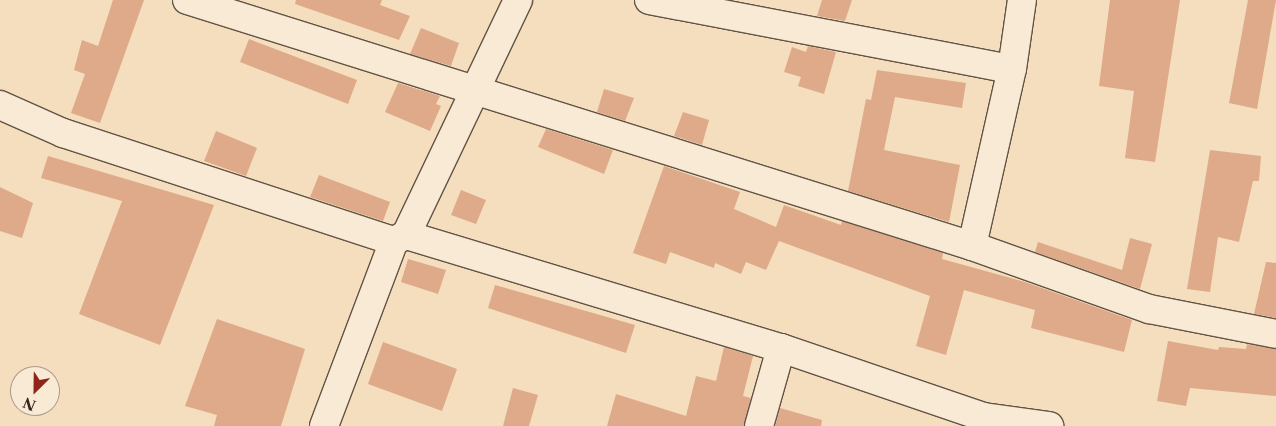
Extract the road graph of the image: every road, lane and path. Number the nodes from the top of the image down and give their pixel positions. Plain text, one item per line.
1 (187, 0) edge
2 (518, 0) edge
3 (649, 0) edge
4 (1022, 0) edge
5 (1012, 69) junction
6 (473, 90) junction
7 (0, 105) edge
8 (400, 238) junction
9 (972, 246) junction
10 (1276, 334) edge
11 (781, 348) junction
12 (982, 421) edge
13 (324, 426) edge
14 (759, 426) edge
15 (1049, 426) edge

1 - 6 street
2 - 6 street
3 - 5 street
4 - 5 street
5 - 9 street
6 - 8 street
6 - 9 street
7 - 8 street
8 - 11 street
8 - 13 street
9 - 10 street
11 - 12 street
11 - 14 street
12 - 15 street

